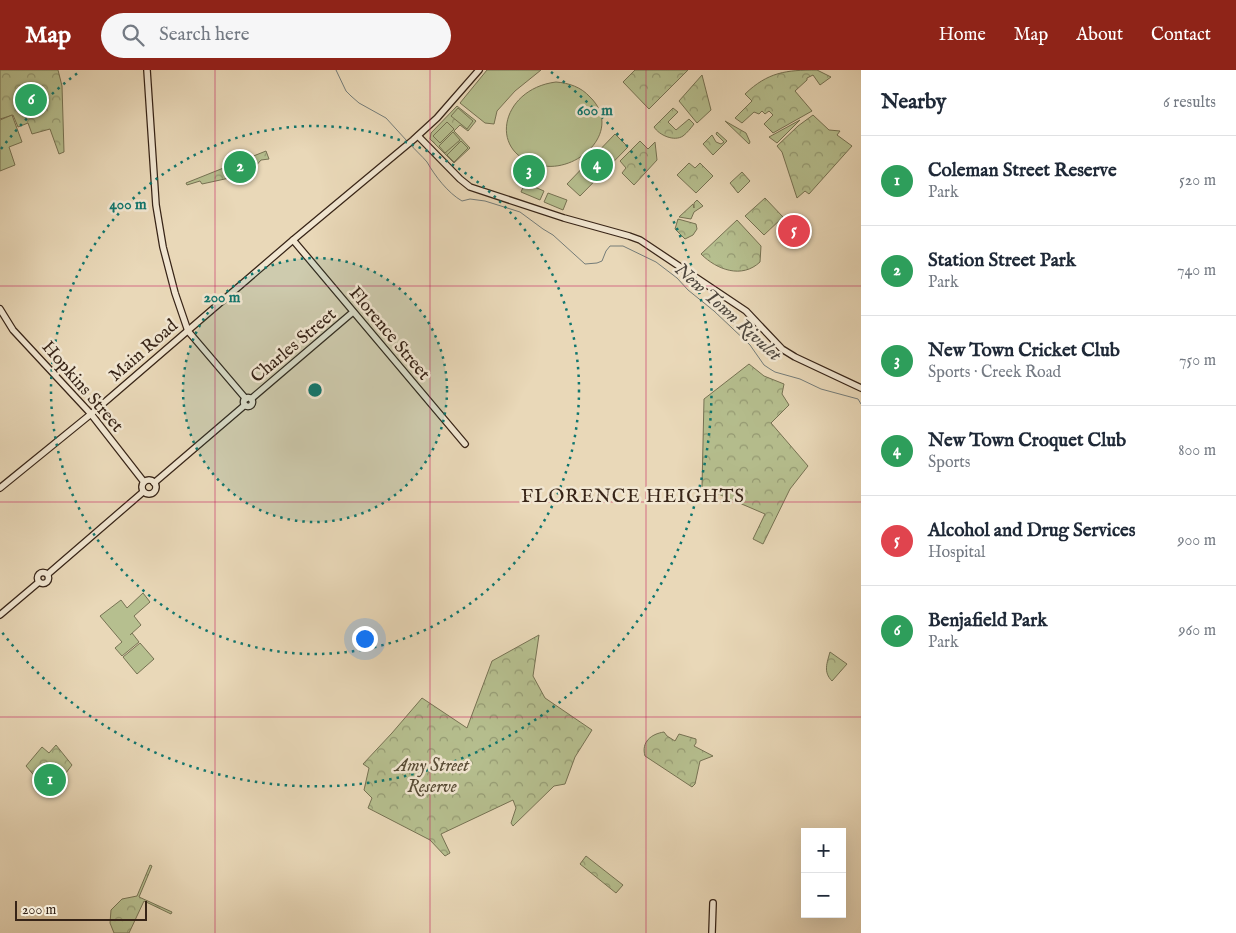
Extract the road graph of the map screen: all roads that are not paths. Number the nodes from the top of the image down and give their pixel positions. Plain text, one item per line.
1 (147, 70) edge
2 (479, 70) edge
3 (416, 138) junction
4 (292, 240) junction
5 (0, 309) edge
6 (353, 312) junction
7 (188, 331) junction
8 (861, 388) edge
9 (247, 401) junction
10 (90, 414) junction
11 (465, 444) dead end
12 (144, 482) junction
13 (154, 483) junction
14 (0, 488) edge
15 (143, 492) junction
16 (0, 615) edge
17 (713, 903) dead end
18 (712, 933) edge

1 - 7 street
2 - 3 street, Main Road
3 - 4 street, Main Road
3 - 8 street
4 - 6 street, Florence Street
4 - 7 street, Main Road
5 - 10 street, Hopkins Street
6 - 9 street, Charles Street
6 - 11 street, Florence Street
7 - 9 street
7 - 10 street, Main Road
9 - 13 street, Charles Street
10 - 12 street, Hopkins Street
10 - 14 street, Main Road
12 - 13 street
12 - 15 street
13 - 15 street
15 - 16 street
17 - 18 street

